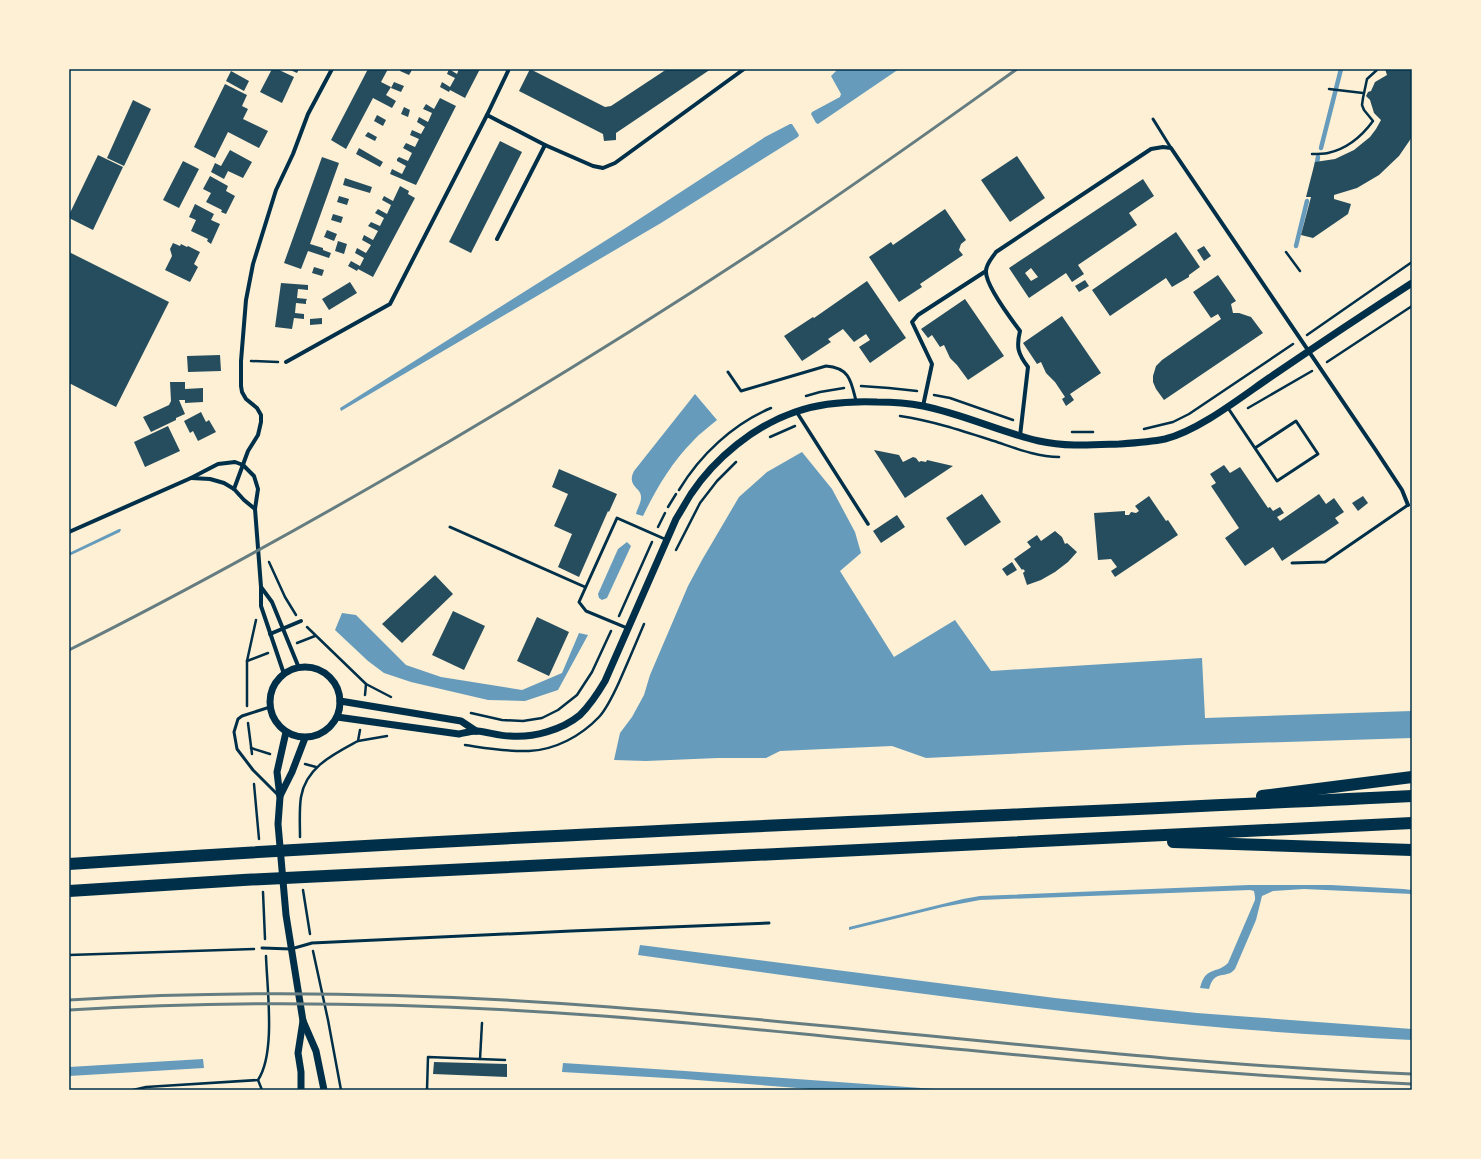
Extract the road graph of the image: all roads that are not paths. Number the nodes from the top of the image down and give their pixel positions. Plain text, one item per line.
1 (332, 69) edge
2 (510, 69) edge
3 (744, 69) edge
4 (487, 115) junction
5 (1153, 119) dead end
6 (545, 145) junction
7 (1172, 148) junction
8 (497, 238) dead end
9 (986, 271) junction
10 (1412, 283) edge
11 (1309, 351) junction
12 (286, 362) road end
13 (728, 372) dead end
14 (856, 401) junction
15 (923, 406) junction
16 (1227, 406) junction
17 (796, 412) junction
18 (1020, 436) junction
19 (1255, 448) junction
20 (243, 465) junction
21 (191, 478) junction
22 (234, 489) junction
23 (1408, 505) joint
24 (255, 509) junction
25 (868, 524) dead end
26 (450, 527) dead end
27 (69, 532) edge
28 (667, 540) junction
29 (1292, 563) dead end
30 (261, 587) junction
31 (585, 588) junction
32 (301, 621) road end
33 (283, 628) junction
34 (628, 629) junction
35 (270, 634) junction
36 (299, 668) junction
37 (284, 674) junction
38 (340, 701) junction
39 (270, 707) junction
40 (337, 717) junction
41 (476, 731) junction
42 (286, 732) junction
43 (305, 738) junction
44 (1412, 777) edge
45 (1412, 796) edge
46 (280, 797) junction
47 (1166, 808) junction
48 (1412, 823) edge
49 (1094, 839) junction
50 (1412, 850) edge
51 (69, 864) edge
52 (69, 891) edge
53 (769, 923) dead end
54 (264, 948) road end
55 (291, 949) junction
56 (303, 1021) junction
57 (301, 1090) edge
58 (324, 1090) edge

1 - 20 street
2 - 4 street
3 - 6 street
4 - 6 street
4 - 12 street
5 - 7 lane
6 - 8 street
7 - 9 street
7 - 11 street
9 - 15 street
9 - 18 street
10 - 11 street
11 - 16 street
11 - 23 street
13 - 14 lane
14 - 15 street
14 - 17 street
15 - 18 street
16 - 18 street
16 - 19 lane
17 - 25 street
17 - 28 street
19 - 19 lane
20 - 21 street
20 - 22 street
20 - 24 street
21 - 22 street
21 - 27 street
22 - 24 street
23 - 29 lane
24 - 30 street
26 - 31 lane
28 - 31 lane
28 - 34 street
30 - 33 street
30 - 35 street
31 - 34 lane
32 - 33 street
33 - 35 street
33 - 36 street
34 - 41 street
35 - 37 street
36 - 37 street
36 - 38 street
37 - 39 street
38 - 40 street
38 - 41 street
39 - 42 street
39 - 46 lane
40 - 41 street
40 - 43 street
42 - 43 street
42 - 46 street
43 - 46 street
44 - 47 highway
45 - 47 highway
46 - 55 street
47 - 51 highway
48 - 49 highway
49 - 50 highway
49 - 52 highway
53 - 55 lane
54 - 55 lane
55 - 56 street
56 - 57 street
56 - 58 street

